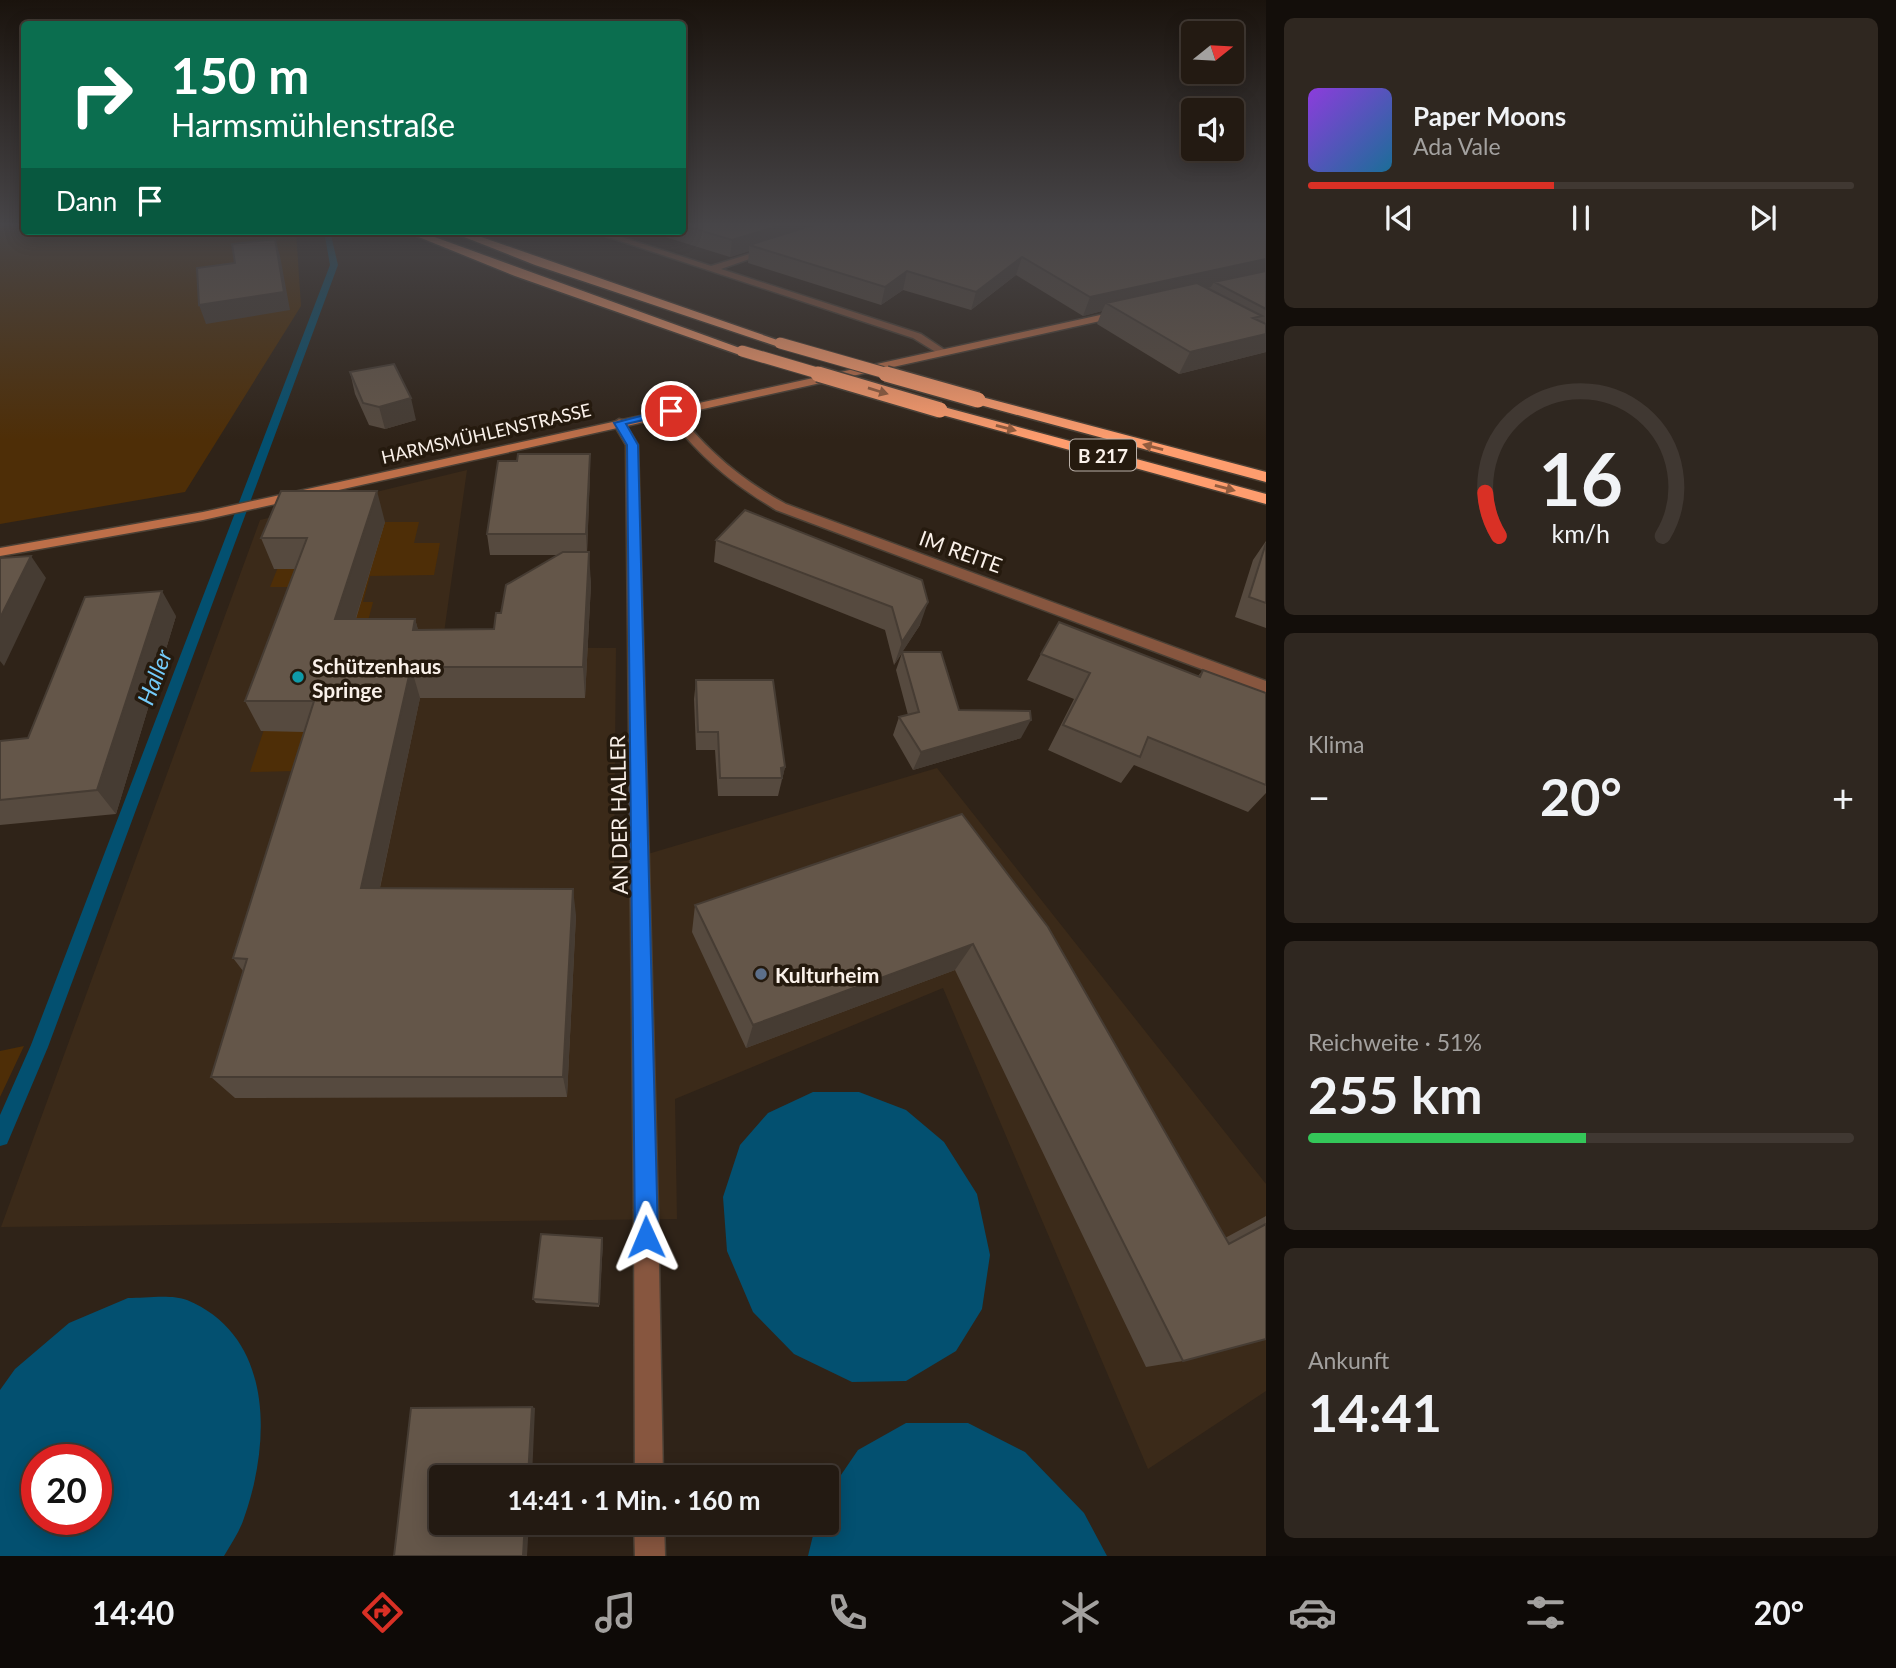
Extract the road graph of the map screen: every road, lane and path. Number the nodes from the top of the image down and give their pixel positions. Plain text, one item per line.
1 (582, 296) edge
2 (637, 296) edge
3 (793, 296) edge
4 (1134, 310) edge
5 (943, 352) junction
6 (671, 411) junction
7 (620, 423) junction
8 (1266, 477) edge
9 (1266, 499) edge
10 (0, 552) edge
11 (1266, 687) edge
12 (649, 1465) edge
13 (649, 1535) edge
14 (650, 1556) edge

1 -> 9 highway, B 217, bridge
8 -> 2 highway, B 217, bridge
3 - 5 street
4 - 5 street, HARMSMÜHLENSTRASSE
5 - 6 street, HARMSMÜHLENSTRASSE
6 - 7 street, HARMSMÜHLENSTRASSE
6 - 11 street, IM REITE
7 - 10 street, HARMSMÜHLENSTRASSE
7 - 12 street, AN DER HALLER
13 - 14 street

